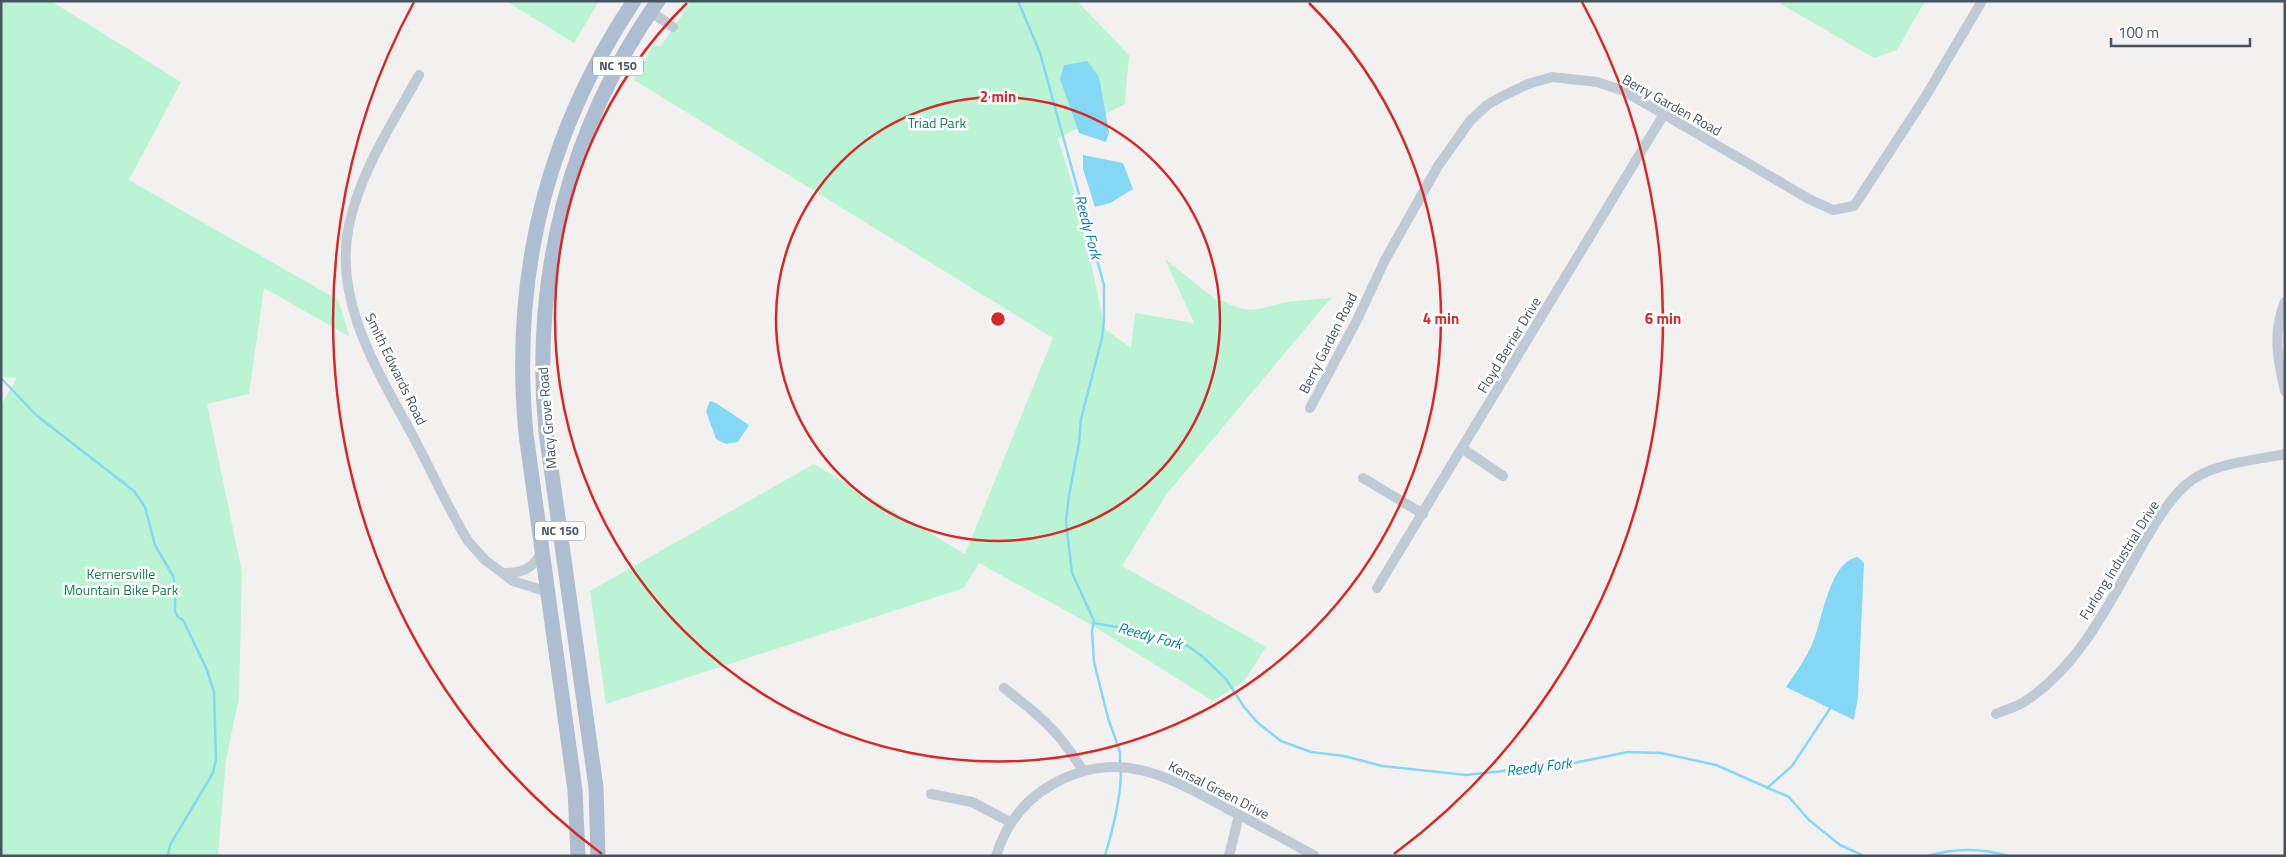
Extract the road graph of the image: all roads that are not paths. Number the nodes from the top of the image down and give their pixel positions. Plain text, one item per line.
1 (634, 1) edge
2 (1982, 1) edge
3 (653, 5) edge
4 (673, 27) dead end
5 (419, 75) dead end
6 (1664, 114) junction
7 (585, 135) junction
8 (2285, 302) edge
9 (2285, 391) edge
10 (1310, 408) dead end
11 (526, 434) junction
12 (1463, 449) junction
13 (2285, 454) edge
14 (1503, 476) dead end
15 (1363, 478) dead end
16 (1424, 514) junction
17 (542, 552) junction
18 (504, 573) junction
19 (566, 574) junction
20 (1377, 588) dead end
21 (548, 592) junction
22 (1004, 688) dead end
23 (1996, 714) dead end
24 (1083, 771) junction
25 (931, 794) dead end
26 (1240, 815) junction
27 (1010, 822) junction
28 (578, 856) edge
29 (598, 856) edge
30 (996, 856) edge
31 (1229, 856) edge
32 (1315, 856) edge

1 - 7 main road
1 - 11 main road, Macy Grove Road / NC 150
2 - 6 street, Berry Garden Road
3 - 4 street
3 - 7 main road, Macy Grove Road / NC 150
5 - 18 street, Smith Edwards Road
6 - 10 street, Berry Garden Road
6 - 12 street, Floyd Berrier Drive
7 - 19 main road, Macy Grove Road / NC 150
8 - 9 street
11 - 17 main road, Macy Grove Road / NC 150
11 - 19 main road
12 - 14 street
12 - 16 street, Floyd Berrier Drive
13 - 23 street, Furlong Industrial Drive
15 - 16 street
16 - 20 street, Floyd Berrier Drive
17 - 18 street
17 - 21 main road, Macy Grove Road / NC 150
18 - 21 street, Smith Edwards Road
19 - 29 main road, Macy Grove Road / NC 150
21 - 28 main road, Macy Grove Road / NC 150
22 - 24 street
24 - 26 street, Kensal Green Drive
24 - 27 street, Kensal Green Drive
25 - 27 street
26 - 31 street
26 - 32 street, Kensal Green Drive
27 - 30 street, Kensal Green Drive

